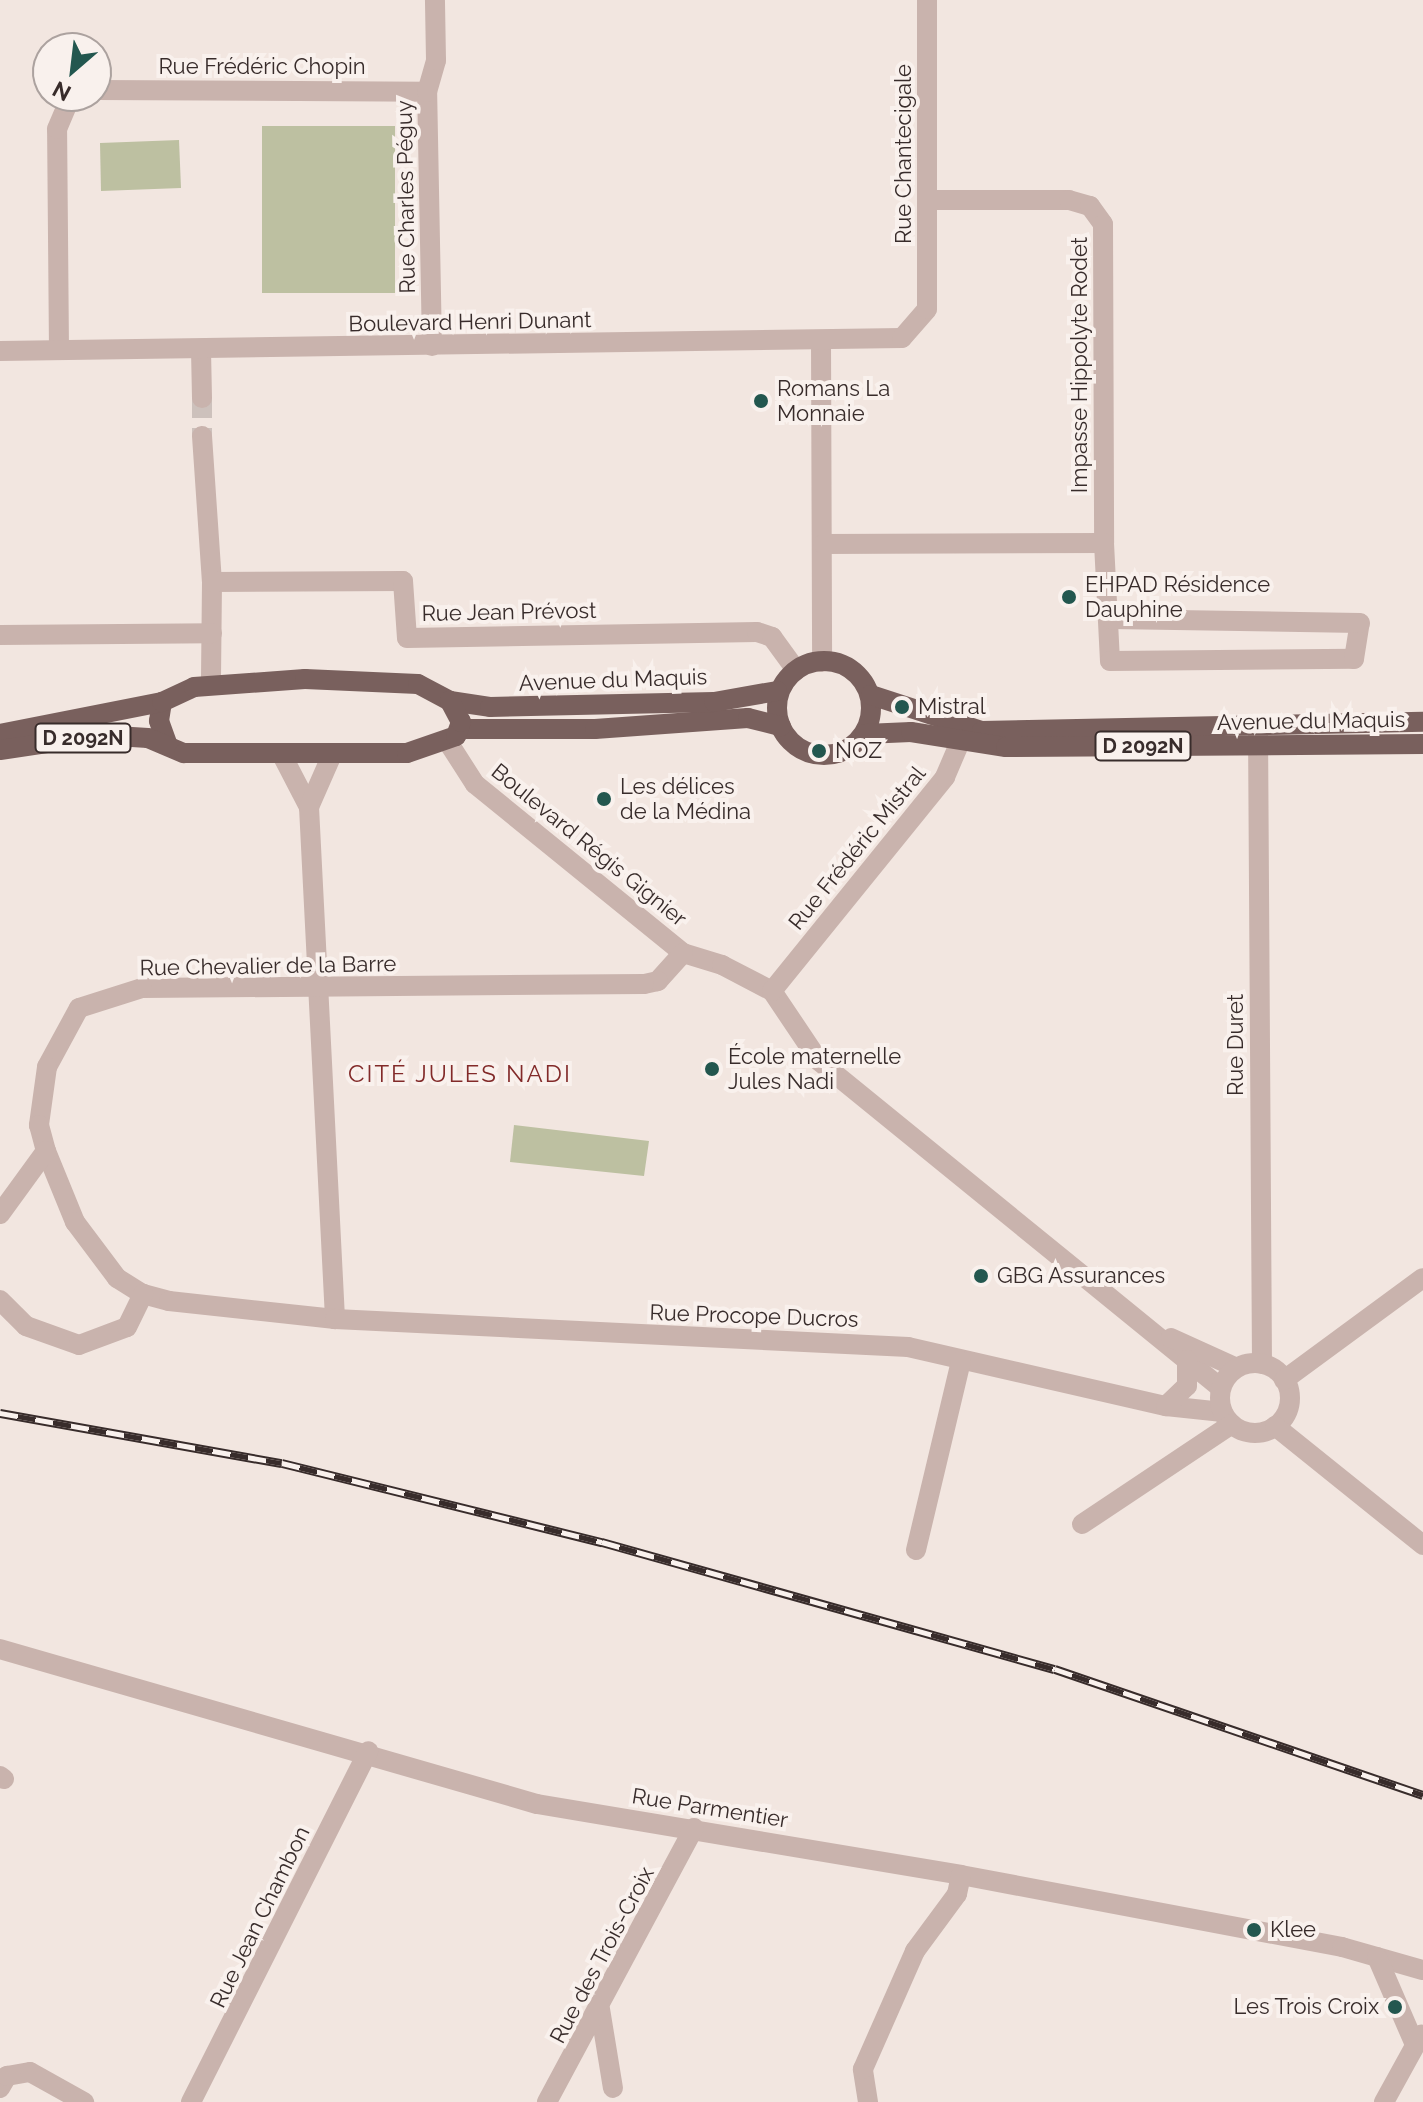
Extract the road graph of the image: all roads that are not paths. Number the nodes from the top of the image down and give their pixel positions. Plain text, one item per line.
1 (435, 0) edge
2 (927, 0) edge
3 (112, 90) edge
4 (427, 92) junction
5 (64, 112) edge
6 (931, 200) junction
7 (927, 309) joint
8 (821, 341) junction
9 (432, 346) junction
10 (59, 350) junction
11 (201, 350) junction
12 (0, 351) edge
13 (202, 398) tunnel mouth
14 (202, 436) tunnel mouth
15 (1104, 543) junction
16 (823, 544) junction
17 (212, 582) junction
18 (1110, 619) junction
19 (212, 633) junction
20 (0, 635) edge
21 (822, 662) junction
22 (796, 670) junction
23 (211, 685) junction
24 (777, 691) junction
25 (871, 695) junction
26 (450, 701) junction
27 (162, 702) junction
28 (1423, 722) edge
29 (1258, 725) junction
30 (781, 726) junction
31 (0, 734) edge
32 (865, 734) junction
33 (965, 735) junction
34 (454, 736) junction
35 (167, 743) junction
36 (1423, 744) edge
37 (1258, 746) junction
38 (0, 750) edge
39 (282, 755) junction
40 (331, 757) junction
41 (309, 807) junction
42 (683, 953) junction
43 (318, 989) junction
44 (772, 991) junction
45 (46, 1151) junction
46 (0, 1214) edge
47 (1423, 1278) edge
48 (143, 1294) junction
49 (0, 1300) edge
50 (335, 1319) junction
51 (1155, 1331) junction
52 (1187, 1360) junction
53 (961, 1361) junction
54 (1262, 1364) junction
55 (1237, 1368) junction
56 (1284, 1380) junction
57 (1221, 1388) junction
58 (1166, 1406) junction
59 (1227, 1418) junction
60 (1275, 1426) junction
61 (1082, 1524) dead end
62 (1423, 1545) edge
63 (916, 1550) dead end
64 (0, 1649) edge
65 (368, 1751) junction
66 (694, 1828) junction
67 (961, 1875) junction
68 (1377, 1957) junction
69 (1423, 1970) edge
70 (600, 2009) junction
71 (1419, 2038) edge
72 (0, 2088) edge
73 (613, 2088) dead end
74 (84, 2102) edge
75 (191, 2102) edge
76 (547, 2102) edge
77 (868, 2102) edge
78 (1384, 2102) edge

1 - 4 street, Rue Charles Péguy
2 - 6 street, Rue Chantecigale
3 - 4 street, Rue Frédéric Chopin
4 - 9 street, Rue Charles Péguy
5 - 10 street
6 - 7 street, Rue Chantecigale
6 - 15 street, Impasse Hippolyte Rodet
7 - 8 street, Boulevard Henri Dunant
8 - 9 street, Boulevard Henri Dunant
8 - 16 street
9 - 11 street, Boulevard Henri Dunant
10 - 11 street, Boulevard Henri Dunant
10 - 12 street, Boulevard Henri Dunant
11 - 13 street
14 - 17 street
15 - 16 street
15 - 18 street, Impasse Hippolyte Rodet
16 - 21 street
17 - 19 street
17 - 22 street, Rue Jean Prévost
18 - 18 street, Impasse Hippolyte Rodet
19 - 20 street
19 - 23 street
21 - 22 main road
21 - 25 main road, Avenue du Maquis
22 - 24 main road
23 - 26 main road, Avenue du Maquis
23 - 27 main road, Avenue du Maquis
24 - 26 main road, Avenue du Maquis
24 - 30 main road
25 - 32 main road
25 - 33 main road, Avenue du Maquis / D 2092N
26 - 34 main road
27 - 31 main road, Avenue du Maquis / D 2092N
27 - 35 main road
28 - 29 main road, Avenue du Maquis / D 2092N
29 - 33 main road, Avenue du Maquis / D 2092N
29 - 37 street, Rue Duret
30 - 32 main road, Avenue du Maquis
30 - 34 main road, Avenue du Maquis
32 - 33 main road, Avenue du Maquis / D 2092N
33 - 37 main road, Avenue du Maquis / D 2092N
33 - 44 street, Rue Frédéric Mistral
34 - 40 main road, Avenue du Maquis
34 - 42 street, Boulevard Régis Gignier
35 - 38 main road, Avenue du Maquis / D 2092N
35 - 39 main road, Avenue du Maquis
36 - 37 main road, Avenue du Maquis / D 2092N
37 - 54 street, Rue Duret
39 - 40 main road, Avenue du Maquis
39 - 41 street
40 - 41 street
41 - 43 street
42 - 43 street, Rue Chevalier de la Barre
42 - 44 street, Boulevard Régis Gignier
43 - 45 street, Rue Chevalier de la Barre
43 - 50 street
44 - 51 street, Boulevard Régis Gignier
45 - 46 street
45 - 48 street, Rue Chevalier de la Barre
47 - 56 street
48 - 49 street
48 - 50 street, Rue Chevalier de la Barre
50 - 53 street, Rue Procope Ducros
51 - 52 street, Boulevard Régis Gignier
51 - 55 street, Boulevard Régis Gignier
52 - 57 street, Boulevard Régis Gignier
52 - 58 street
53 - 58 street, Rue Procope Ducros
53 - 63 street
54 - 55 street
54 - 56 street
55 - 57 street
56 - 60 street
57 - 59 street
58 - 59 street, Rue Procope Ducros
59 - 60 street
59 - 61 street
60 - 62 street
64 - 65 street, Rue Parmentier
65 - 66 street, Rue Parmentier
65 - 75 street, Rue Jean Chambon
66 - 67 street, Rue Parmentier
66 - 70 street, Rue des Trois-Croix
67 - 68 street, Rue Parmentier
67 - 77 street
68 - 69 street, Rue Parmentier
68 - 71 street
70 - 73 street
70 - 76 street, Rue des Trois-Croix
71 - 78 street
72 - 74 street

